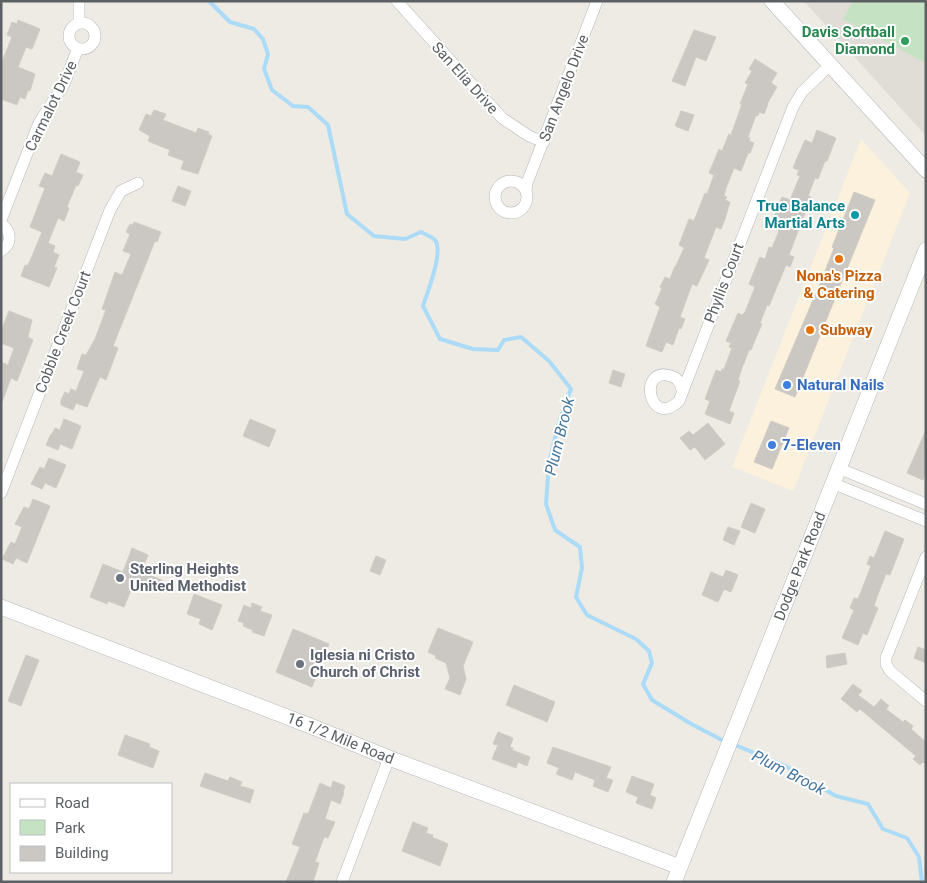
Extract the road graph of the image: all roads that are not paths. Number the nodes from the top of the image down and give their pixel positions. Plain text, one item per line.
1 (79, 1) edge
2 (397, 1) edge
3 (597, 1) edge
4 (772, 1) edge
5 (79, 23) junction
6 (78, 48) junction
7 (830, 65) junction
8 (544, 142) junction
9 (926, 170) edge
10 (530, 175) junction
11 (513, 181) junction
12 (138, 183) dead end
13 (526, 191) junction
14 (1, 220) edge
15 (1, 224) edge
16 (926, 250) edge
17 (1, 251) edge
18 (690, 372) junction
19 (674, 377) junction
20 (682, 390) junction
21 (838, 468) junction
22 (832, 483) junction
23 (1, 493) edge
24 (926, 504) edge
25 (926, 521) edge
26 (926, 557) edge
27 (1, 607) edge
28 (926, 701) edge
29 (389, 758) junction
30 (680, 867) junction
31 (342, 882) edge
32 (674, 882) edge

1 - 5 street
2 - 8 street, San Elia Drive
3 - 8 street, San Angelo Drive
4 - 7 street
5 - 6 street
5 - 6 street
6 - 14 street, Carmalot Drive
7 - 9 street
7 - 18 street, Phyllis Court
8 - 10 street, San Angelo Drive
10 - 11 street, San Angelo Drive
10 - 13 street, San Angelo Drive
11 - 13 street
11 - 13 street, San Angelo Drive
12 - 23 street, Cobble Creek Court
15 - 17 street
16 - 21 street, Dodge Park Road
18 - 19 street, Phyllis Court
18 - 20 street, Phyllis Court
19 - 20 street
19 - 20 street, Phyllis Court
21 - 22 street, Dodge Park Road
21 - 24 street
22 - 25 street
22 - 30 street, Dodge Park Road
26 - 28 street
27 - 29 street, 16 1/2 Mile Road
29 - 30 street, 16 1/2 Mile Road
29 - 31 street
30 - 32 street, Dodge Park Road

